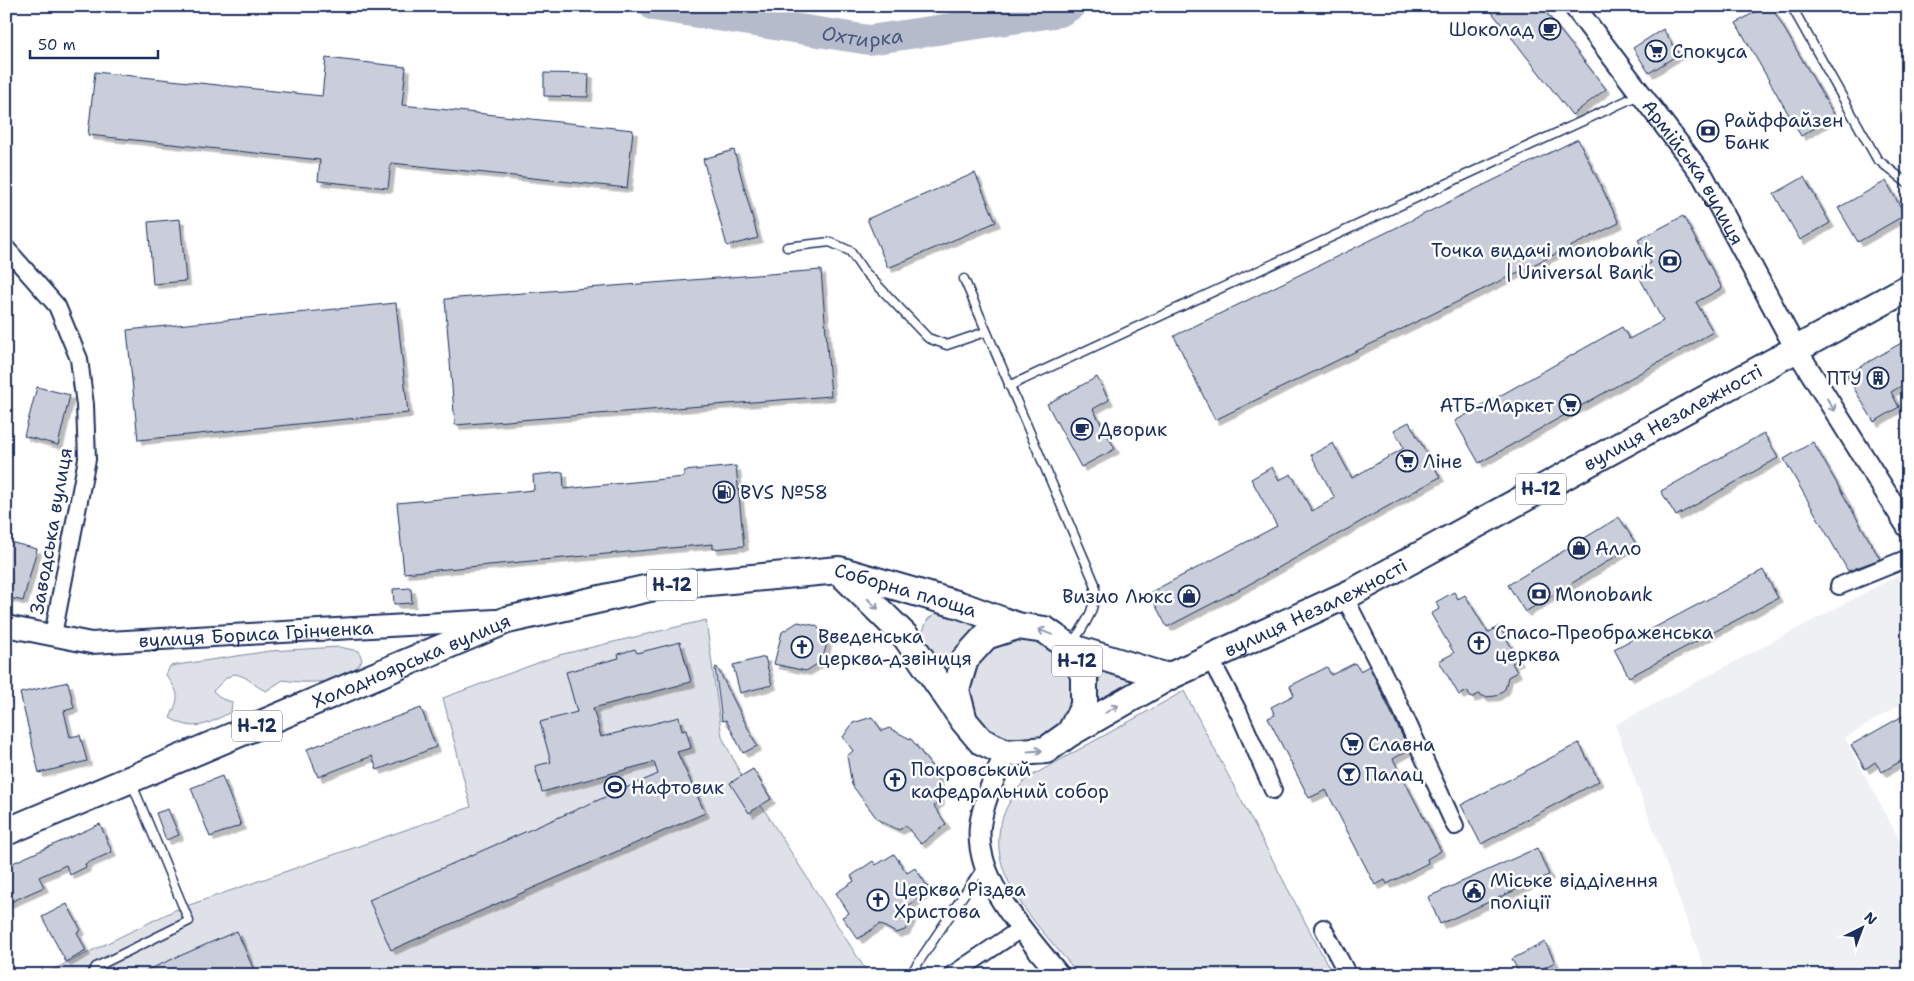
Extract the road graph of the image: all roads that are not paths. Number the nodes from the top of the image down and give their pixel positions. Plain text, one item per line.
1 (1574, 6) edge
2 (1794, 6) edge
3 (1641, 94) junction
4 (1908, 184) edge
5 (787, 247) dead end
6 (6, 248) edge
7 (964, 279) dead end
8 (1908, 288) edge
9 (985, 332) junction
10 (1796, 349) junction
11 (1009, 386) junction
12 (1908, 528) edge
13 (1908, 558) edge
14 (839, 570) junction
15 (1839, 586) dead end
16 (1344, 596) junction
17 (507, 620) junction
18 (6, 626) edge
19 (1017, 626) junction
20 (53, 635) junction
21 (1069, 647) junction
22 (1210, 658) junction
23 (1168, 677) junction
24 (964, 721) junction
25 (1070, 733) junction
26 (1006, 753) junction
27 (130, 780) junction
28 (1273, 790) dead end
29 (1455, 826) dead end
30 (6, 832) edge
31 (984, 864) junction
32 (1022, 928) junction
33 (1323, 928) dead end
34 (91, 975) edge
35 (910, 975) edge
36 (952, 975) edge
37 (1059, 975) edge
38 (1348, 975) edge

1 - 3 street, Армійська вулиця
2 - 4 lane
3 - 10 street, Армійська вулиця
3 - 11 lane
5 - 9 lane
6 - 20 street, Заводська вулиця
7 - 9 lane
8 - 10 main road, вулиця Незалежності / Н-12
9 - 11 lane
10 -> 12 street, Армійська вулиця
10 - 16 main road, вулиця Незалежності / Н-12
11 - 21 lane
13 - 15 street
14 - 17 main road, Холодноярська вулиця / Н-12
14 - 19 main road, Соборна площа / Н-12
14 -> 24 main road, Соборна площа / Н-12
16 - 22 main road, вулиця Незалежності / Н-12
16 - 29 street
17 - 20 street, вулиця Бориса Грінченка
17 - 27 main road, Холодноярська вулиця / Н-12
18 - 20 street, вулиця Бориса Грінченка
21 -> 19 main road, Соборна площа / Н-12
19 - 24 main road, Соборна площа / Н-12
21 - 23 main road, Соборна площа / Н-12
21 - 25 main road, Соборна площа / Н-12
22 - 23 main road, вулиця Незалежності / Н-12
22 - 28 street
25 -> 23 main road, Соборна площа / Н-12
24 - 26 main road, Соборна площа / Н-12
26 -> 25 main road, Соборна площа / Н-12
26 - 31 street
27 - 30 main road, Холодноярська вулиця / Н-12
27 - 34 lane
31 - 32 street
31 - 35 lane
32 - 36 street
32 - 37 street
33 - 38 street

